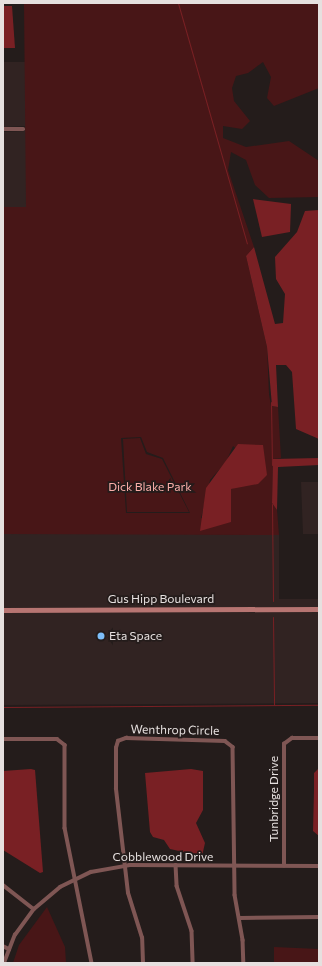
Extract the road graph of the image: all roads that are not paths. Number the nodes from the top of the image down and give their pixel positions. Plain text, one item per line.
1 (3, 129) edge
2 (23, 129) dead end
3 (319, 609) edge
4 (3, 610) edge
5 (319, 738) edge
6 (3, 739) edge
7 (124, 865) junction
8 (176, 865) junction
9 (284, 866) junction
10 (319, 866) edge
11 (234, 867) junction
12 (77, 878) junction
13 (3, 885) edge
14 (34, 909) junction
15 (319, 917) edge
16 (240, 918) junction
17 (3, 946) edge
18 (9, 949) junction
19 (4, 963) edge
20 (92, 963) edge
21 (143, 963) edge
22 (193, 963) edge
23 (244, 963) edge

1 - 2 street
3 - 4 street, Gus Hipp Boulevard
5 - 9 street, Tunbridge Drive
6 - 12 street
7 - 8 street, Cobblewood Drive
7 - 11 street, Wenthrop Circle
7 - 12 street, Cobblewood Drive
7 - 21 street
8 - 11 street, Cobblewood Drive
8 - 22 street
9 - 10 street, Cobblewood Drive
9 - 11 street, Cobblewood Drive
11 - 16 street
12 - 14 street, Cobblewood Drive
12 - 20 street
13 - 14 street
14 - 18 street, Cobblewood Drive
15 - 16 street
16 - 23 street
17 - 18 street
18 - 19 street, Cobblewood Drive

